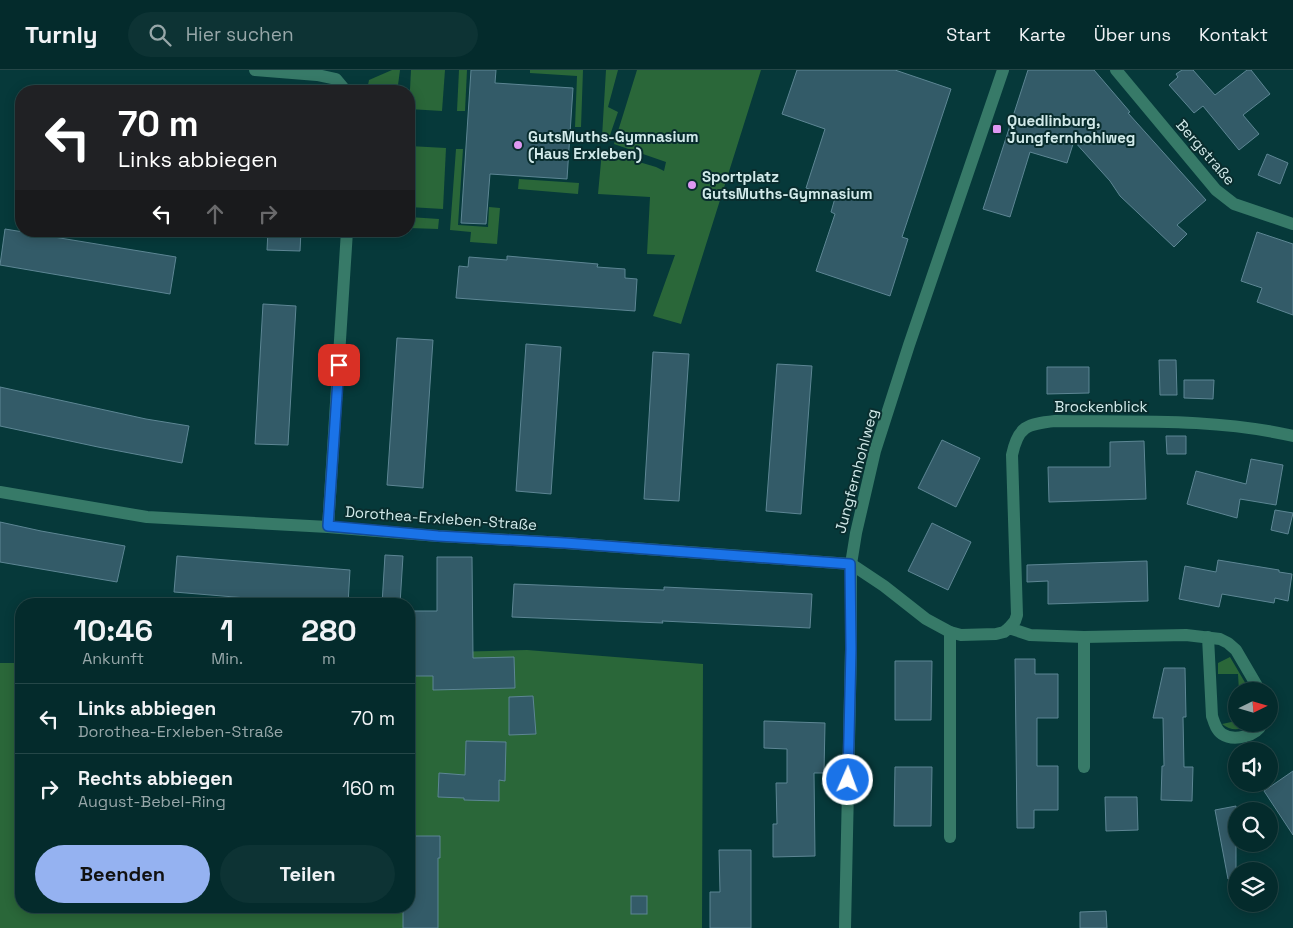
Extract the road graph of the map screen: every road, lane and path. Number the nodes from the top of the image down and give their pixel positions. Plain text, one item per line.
1 (255, 70) edge
2 (1003, 70) edge
3 (1116, 70) edge
4 (341, 85) edge
5 (1293, 224) edge
6 (347, 237) edge
7 (1293, 436) edge
8 (0, 492) edge
9 (328, 526) junction
10 (850, 564) junction
11 (1009, 628) junction
12 (950, 632) junction
13 (1208, 636) junction
14 (1084, 637) junction
15 (1254, 682) edge
16 (1255, 732) edge
17 (1084, 767) dead end
18 (950, 837) dead end
19 (845, 928) edge

1 - 4 street
2 - 10 street, Jungfernhohlweg
3 - 5 street, Bergstraße
6 - 9 street
7 - 11 street, Brockenblick
8 - 9 street, Dorothea-Erxleben-Straße
9 - 10 street, Dorothea-Erxleben-Straße
10 - 12 street
10 - 19 street, Jungfernhohlweg
11 - 12 street
11 - 14 street
12 - 18 street
13 - 14 street
13 - 15 street
13 - 16 street
14 - 17 street

